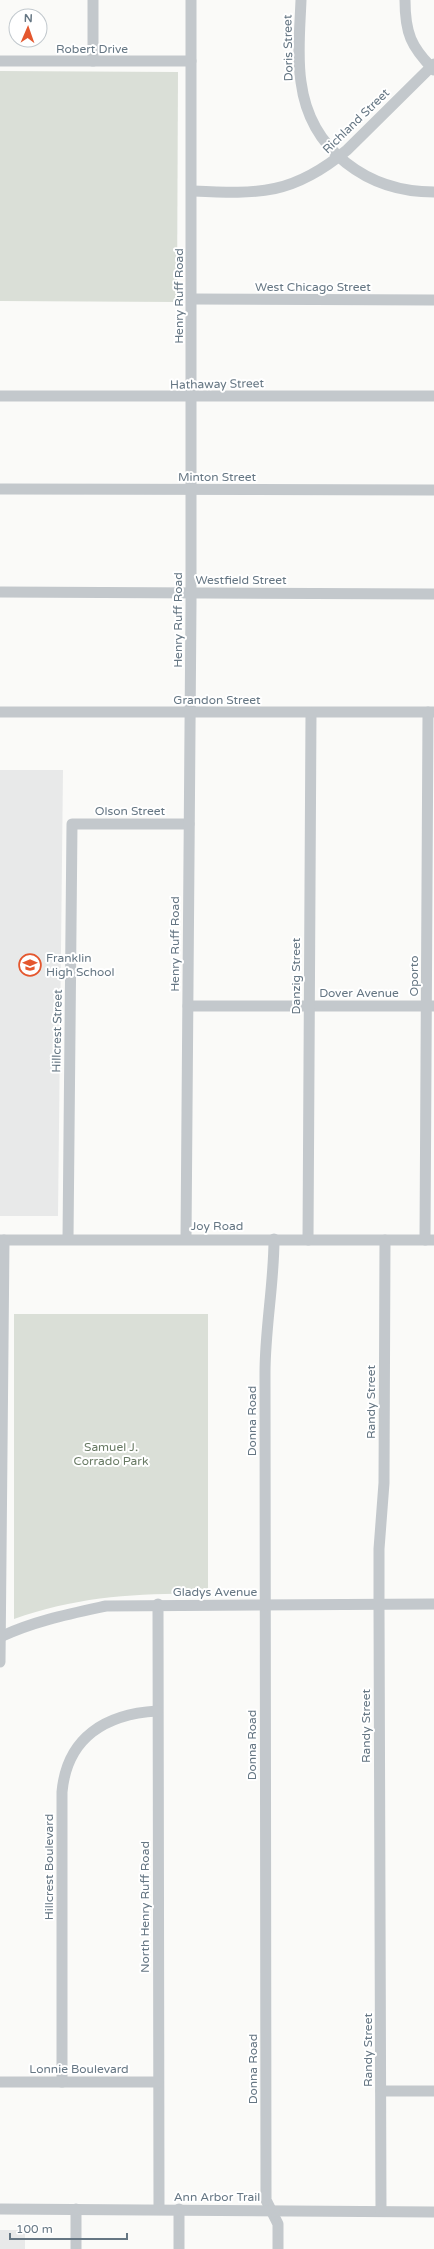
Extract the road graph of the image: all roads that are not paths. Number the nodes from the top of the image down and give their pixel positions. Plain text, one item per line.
1 (93, 0) edge
2 (192, 0) edge
3 (301, 0) edge
4 (405, 0) edge
5 (0, 61) edge
6 (93, 61) junction
7 (192, 61) junction
8 (433, 67) edge
9 (340, 157) junction
10 (193, 191) junction
11 (434, 192) edge
12 (192, 299) junction
13 (434, 300) edge
14 (0, 396) edge
15 (434, 396) edge
16 (192, 398) junction
17 (0, 489) edge
18 (190, 490) junction
19 (434, 490) edge
20 (0, 592) edge
21 (191, 594) junction
22 (434, 594) edge
23 (0, 712) edge
24 (190, 712) junction
25 (431, 712) edge
26 (310, 713) junction
27 (72, 824) joint
28 (189, 824) junction
29 (188, 1006) junction
30 (309, 1006) junction
31 (430, 1006) edge
32 (68, 1239) junction
33 (186, 1239) junction
34 (2, 1240) edge
35 (274, 1240) junction
36 (308, 1240) junction
37 (385, 1240) junction
38 (430, 1240) edge
39 (1, 1345) edge
40 (1, 1441) edge
41 (1, 1536) edge
42 (158, 1604) junction
43 (434, 1604) edge
44 (265, 1605) junction
45 (379, 1605) junction
46 (1, 1637) edge
47 (0, 1662) edge
48 (157, 1711) junction
49 (0, 2082) edge
50 (62, 2082) junction
51 (158, 2082) junction
52 (434, 2090) edge
53 (381, 2091) junction
54 (0, 2209) edge
55 (76, 2209) junction
56 (159, 2209) junction
57 (179, 2209) junction
58 (272, 2210) junction
59 (381, 2211) junction
60 (434, 2212) edge
61 (76, 2249) edge
62 (179, 2249) edge
63 (278, 2249) edge

1 - 6 street
2 - 7 street, Henry Ruff Road
3 - 9 street, Doris Street
4 - 8 street
5 - 6 street, Robert Drive
6 - 7 street, Robert Drive
7 - 10 street, Henry Ruff Road
8 - 9 street, Richland Street
9 - 10 street, Richland Street
9 - 11 street, Doris Street
10 - 12 street, Henry Ruff Road
12 - 13 street, West Chicago Street
12 - 16 street, Henry Ruff Road
14 - 16 street, Hathaway Street
15 - 16 street, Hathaway Street
16 - 18 street, Henry Ruff Road
17 - 18 street, Minton Street
18 - 19 street, Minton Street
18 - 21 street, Henry Ruff Road
20 - 21 street, Westfield Street
21 - 22 street, Westfield Street
21 - 24 street, Henry Ruff Road
23 - 24 street, Grandon Street
24 - 26 street, Grandon Street
24 - 28 street, Henry Ruff Road
25 - 26 street, Grandon Street
25 - 31 street, Oporto
26 - 30 street, Danzig Street
27 - 28 street, Olson Street
27 - 32 street, Hillcrest Street
28 - 29 street, Henry Ruff Road
29 - 30 street, Dover Avenue
29 - 33 street, Henry Ruff Road
30 - 31 street, Dover Avenue
30 - 36 street, Danzig Street
31 - 38 street, Oporto
32 - 33 street, Joy Road
32 - 34 street, Joy Road
33 - 35 street, Joy Road
34 - 39 street
35 - 36 street, Joy Road
35 - 44 street, Donna Road
36 - 37 street, Joy Road
37 - 38 street, Joy Road
37 - 45 street, Randy Street
39 - 40 street
40 - 41 street
41 - 46 street
42 - 44 street, Gladys Avenue
42 - 46 street, Gladys Avenue
42 - 48 street, North Henry Ruff Road
43 - 45 street, Gladys Avenue
44 - 45 street, Gladys Avenue
44 - 58 street, Donna Road
45 - 53 street, Randy Street
46 - 47 street
48 - 50 street, Hillcrest Boulevard
48 - 51 street, North Henry Ruff Road
49 - 50 street, Lonnie Boulevard
50 - 51 street, Lonnie Boulevard
51 - 56 street, North Henry Ruff Road
52 - 53 street
53 - 59 street, Randy Street
54 - 55 street, Ann Arbor Trail
55 - 56 street, Ann Arbor Trail
55 - 61 street
56 - 57 street, Ann Arbor Trail
57 - 58 street, Ann Arbor Trail
57 - 62 street
58 - 59 street, Ann Arbor Trail
58 - 63 street, Donna Road
59 - 60 street, Ann Arbor Trail

